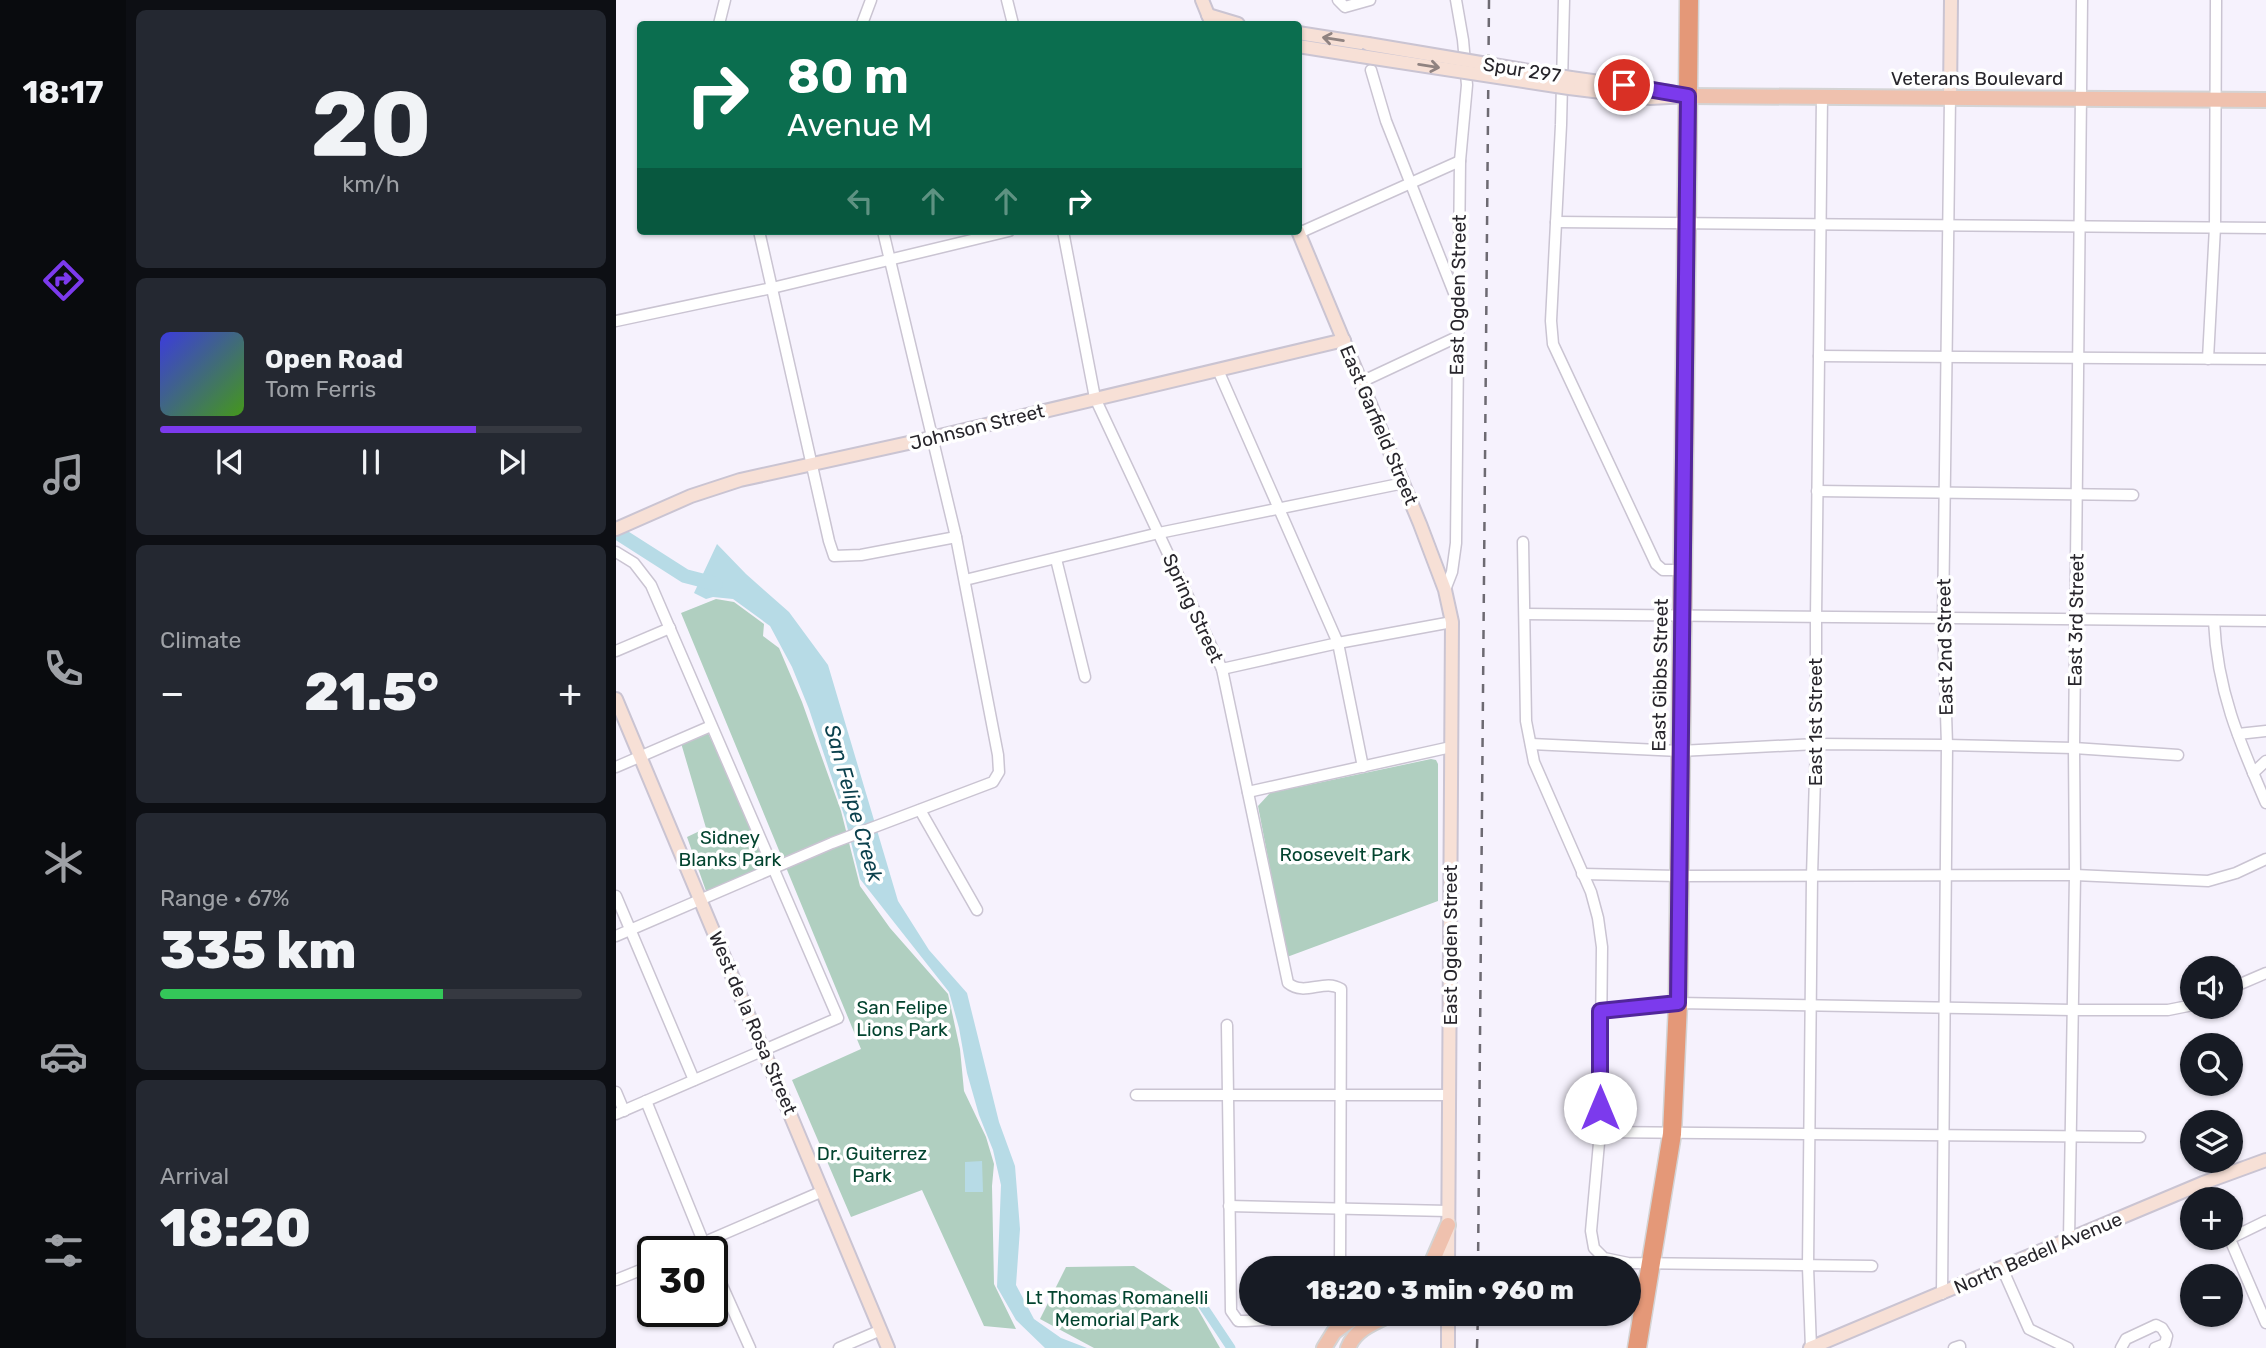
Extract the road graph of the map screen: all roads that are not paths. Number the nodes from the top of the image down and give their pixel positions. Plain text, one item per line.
1 (725, 0) edge
2 (870, 0) edge
3 (1007, 0) edge
4 (1202, 0) edge
5 (1370, 0) edge
6 (1456, 0) edge
7 (1564, 0) edge
8 (1689, 0) edge
9 (1951, 0) edge
10 (2081, 0) edge
11 (2216, 0) edge
12 (1341, 4) edge
13 (1210, 20) edge
14 (720, 21) edge
15 (863, 21) edge
16 (1012, 21) edge
17 (1302, 34) edge
18 (1302, 47) edge
19 (1371, 70) dead end
20 (1570, 83) junction
21 (1688, 96) junction
22 (1822, 96) junction
23 (1950, 97) junction
24 (2081, 98) junction
25 (2216, 99) junction
26 (2266, 100) edge
27 (1460, 160) junction
28 (1410, 183) junction
29 (1556, 222) junction
30 (1686, 223) junction
31 (1821, 224) junction
32 (1948, 225) junction
33 (2080, 226) junction
34 (2215, 228) junction
35 (2266, 228) edge
36 (1302, 230) edge
37 (761, 235) edge
38 (884, 235) edge
39 (991, 235) edge
40 (1063, 235) edge
41 (1299, 235) edge
42 (889, 258) junction
43 (772, 288) junction
44 (1458, 305) junction
45 (616, 321) edge
46 (1457, 337) junction
47 (1344, 340) junction
48 (1819, 356) junction
49 (1946, 357) junction
50 (2078, 358) junction
51 (2208, 359) junction
52 (2266, 359) edge
53 (1218, 370) junction
54 (1361, 382) junction
55 (1094, 398) junction
56 (931, 439) junction
57 (812, 464) junction
58 (1404, 483) junction
59 (1817, 491) junction
60 (1944, 493) junction
61 (2077, 494) junction
62 (2133, 495) dead end
63 (1280, 507) junction
64 (616, 529) edge
65 (1158, 533) junction
66 (956, 537) junction
67 (1523, 542) dead end
68 (616, 552) edge
69 (1056, 559) junction
70 (1682, 570) junction
71 (965, 580) junction
72 (1445, 590) junction
73 (1525, 614) junction
74 (1682, 617) junction
75 (1816, 618) junction
76 (1943, 619) junction
77 (2076, 620) junction
78 (2214, 621) junction
79 (2266, 621) edge
80 (1452, 622) junction
81 (670, 628) junction
82 (1338, 643) junction
83 (616, 651) edge
84 (1222, 669) junction
85 (1085, 677) dead end
86 (616, 699) edge
87 (711, 726) junction
88 (2266, 731) edge
89 (2238, 734) junction
90 (1531, 744) junction
91 (1816, 744) junction
92 (1947, 745) junction
93 (1451, 747) junction
94 (2074, 748) junction
95 (1680, 751) junction
96 (2178, 755) dead end
97 (639, 757) junction
98 (2266, 761) edge
99 (616, 767) edge
100 (1363, 767) junction
101 (2253, 773) junction
102 (1248, 792) junction
103 (2266, 803) edge
104 (920, 810) junction
105 (2266, 859) edge
106 (773, 868) junction
107 (1582, 874) junction
108 (1946, 874) junction
109 (2076, 875) junction
110 (1678, 876) junction
111 (1812, 876) junction
112 (616, 896) edge
113 (701, 899) junction
114 (976, 910) dead end
115 (630, 930) junction
116 (616, 936) edge
117 (2266, 973) edge
118 (2243, 983) edge
119 (1678, 1003) junction
120 (1812, 1005) junction
121 (1945, 1007) junction
122 (2180, 1008) edge
123 (2072, 1010) junction
124 (1600, 1011) junction
125 (1227, 1025) dead end
126 (764, 1050) junction
127 (694, 1080) junction
128 (616, 1092) edge
129 (1340, 1094) junction
130 (1136, 1095) dead end
131 (1228, 1095) junction
132 (1449, 1095) junction
133 (646, 1101) junction
134 (620, 1112) edge
135 (1600, 1132) junction
136 (1672, 1134) junction
137 (1811, 1134) junction
138 (1944, 1135) junction
139 (2072, 1136) junction
140 (2140, 1137) dead end
141 (2266, 1160) edge
142 (2203, 1183) junction
143 (2205, 1187) edge
144 (823, 1191) junction
145 (1229, 1206) junction
146 (1340, 1208) junction
147 (1448, 1218) junction
148 (2266, 1221) edge
149 (2243, 1232) edge
150 (701, 1236) edge
151 (728, 1236) edge
152 (2069, 1240) junction
153 (2234, 1250) edge
154 (1340, 1256) edge
155 (1434, 1256) edge
156 (1448, 1256) edge
157 (1651, 1263) junction
158 (1872, 1266) dead end
159 (1808, 1267) junction
160 (2002, 1268) junction
161 (637, 1271) edge
162 (616, 1280) edge
163 (1942, 1294) junction
164 (728, 1299) edge
165 (1239, 1321) edge
166 (2266, 1323) edge
167 (1342, 1326) edge
168 (1367, 1326) edge
169 (1448, 1326) edge
170 (880, 1329) junction
171 (2062, 1347) edge
172 (750, 1348) edge
173 (839, 1348) edge
174 (888, 1348) edge
175 (1324, 1348) edge
176 (1348, 1348) edge
177 (1448, 1348) edge
178 (1637, 1348) edge
179 (1811, 1348) edge
180 (1954, 1348) edge
181 (1960, 1348) edge
182 (2121, 1348) edge
183 (2155, 1348) edge

1 - 14 street
2 - 15 street
3 - 16 street
4 - 13 main road
5 - 12 street
6 - 27 street, East Ogden Street
7 - 29 street
8 - 21 highway, East Gibbs Street
9 - 23 main road, East 2nd Street
10 - 24 street, East 3rd Street
11 - 25 street
20 -> 17 main road, Spur 297, bridge
18 -> 20 main road, Spur 297, bridge
19 - 28 street
20 - 21 main road, Spur 297
21 - 22 main road, Veterans Boulevard
21 - 30 highway, East Gibbs Street
22 - 23 main road, Veterans Boulevard
22 - 31 street, East 1st Street
23 - 24 main road, Veterans Boulevard
23 - 32 street, East 2nd Street
24 - 25 main road, Veterans Boulevard
24 - 33 street, East 3rd Street
25 - 26 main road, Veterans Boulevard
25 - 34 street
27 - 28 street
27 - 44 street, East Ogden Street
28 - 36 street
28 - 44 street
29 - 30 street
29 - 70 street
30 - 31 street
30 - 70 highway, East Gibbs Street
31 - 32 street
31 - 48 street, East 1st Street
32 - 33 street
32 - 49 street, East 2nd Street
33 - 34 street
33 - 50 street, East 3rd Street
34 - 35 street
34 - 51 street
37 - 43 street
38 - 42 street
39 - 42 street
40 - 55 street, Spring Street
41 - 47 main road, East Garfield Street
42 - 43 street
42 - 56 street
43 - 45 street
43 - 57 street
44 - 46 street, East Ogden Street
46 - 54 street
46 - 72 street, East Ogden Street
47 - 53 main road, Johnson Street
47 - 54 main road, East Garfield Street
48 - 49 street
48 - 59 street, East 1st Street
49 - 50 street
49 - 60 street, East 2nd Street
50 - 51 street
50 - 61 street, East 3rd Street
51 - 52 street
53 - 55 main road, Johnson Street
53 - 63 street
54 - 58 main road, East Garfield Street
55 - 56 main road, Johnson Street
55 - 65 street, Spring Street
56 - 57 main road, Johnson Street
56 - 66 street
57 - 64 main road, Johnson Street
57 - 66 street
58 - 63 street
58 - 72 main road, East Garfield Street
59 - 60 street
59 - 75 street, East 1st Street
60 - 61 street
60 - 76 street, East 2nd Street
61 - 62 street
61 - 77 street, East 3rd Street
63 - 65 street
63 - 82 street
65 - 69 street
65 - 84 street, Spring Street
66 - 71 street
67 - 73 street
68 - 81 street
69 - 71 street
69 - 85 street
70 - 74 highway, East Gibbs Street
71 - 104 street
72 - 80 main road, East Garfield Street
73 - 74 street
73 - 90 street
74 - 75 street
74 - 95 highway, East Gibbs Street
75 - 76 street
75 - 91 street, East 1st Street
76 - 77 street
76 - 92 street, East 2nd Street
77 - 78 street
77 - 94 street, East 3rd Street
78 - 79 street
78 - 89 street
80 - 82 street
80 - 93 main road, East Ogden Street
81 - 83 street
81 - 87 street
82 - 84 street
82 - 100 street
84 - 102 street, Spring Street
86 - 97 main road, West de la Rosa Street
87 - 97 street
87 - 106 street
88 - 89 street
89 - 101 street
90 - 95 street
90 - 107 street
91 - 92 street
91 - 95 street
91 - 111 street, East 1st Street
92 - 94 street
92 - 108 street, East 2nd Street
93 - 100 street
93 - 132 main road, East Ogden Street
94 - 96 street
94 - 109 street, East 3rd Street
95 - 110 highway, East Gibbs Street
97 - 99 street
97 - 113 main road, West de la Rosa Street
98 - 101 street
100 - 102 street
101 - 103 street
102 - 129 street, Spring Street
104 - 106 street
104 - 114 street
105 - 109 street
106 - 113 street
106 - 126 street
107 - 110 street
107 - 124 street
108 - 109 street
108 - 111 street
108 - 121 street, East 2nd Street
109 - 123 street, East 3rd Street
110 - 111 street
110 - 119 highway, East Gibbs Street
111 - 120 street, East 1st Street
112 - 115 street
113 - 115 street
113 - 126 main road, West de la Rosa Street
115 - 116 street
115 - 127 street
117 - 118 street
119 - 120 street
119 - 124 street
119 - 136 highway, East Gibbs Street
120 - 121 street
120 - 137 street, East 1st Street
121 - 123 street
121 - 138 street, East 2nd Street
122 - 123 street
123 - 139 street, East 3rd Street
124 - 135 street
125 - 131 street
126 - 127 street
126 - 144 main road, West de la Rosa Street
127 - 133 street
128 - 134 street
129 - 131 street
129 - 132 street
129 - 146 street
130 - 131 street
131 - 145 street
132 - 147 main road, East Ogden Street
133 - 134 street
133 - 150 street
135 - 136 street
135 - 157 street
136 - 137 street
136 - 157 highway, East Gibbs Street
137 - 138 street
137 - 159 street, East 1st Street
138 - 139 street
138 - 163 street, East 2nd Street
139 - 140 street
139 - 152 street, East 3rd Street
141 - 142 main road, North Bedell Avenue
142 - 143 street
142 - 152 main road, North Bedell Avenue
144 - 151 street
144 - 170 main road, West de la Rosa Street
145 - 146 street
145 - 165 street
146 - 147 street
146 - 154 street
147 - 155 main road
147 - 156 main road, East Ogden Street
148 - 149 street
152 - 160 main road, North Bedell Avenue
153 - 166 street
157 - 159 street
157 - 178 highway, East Gibbs Street
158 - 159 street
159 - 179 street, East 1st Street
160 - 163 main road, North Bedell Avenue
160 - 171 street
161 - 162 street
163 - 179 main road, North Bedell Avenue
164 - 172 street
167 - 175 main road
168 - 176 main road
169 - 177 main road
170 - 173 street
170 - 174 main road, West de la Rosa Street
180 - 181 street
182 - 183 street

